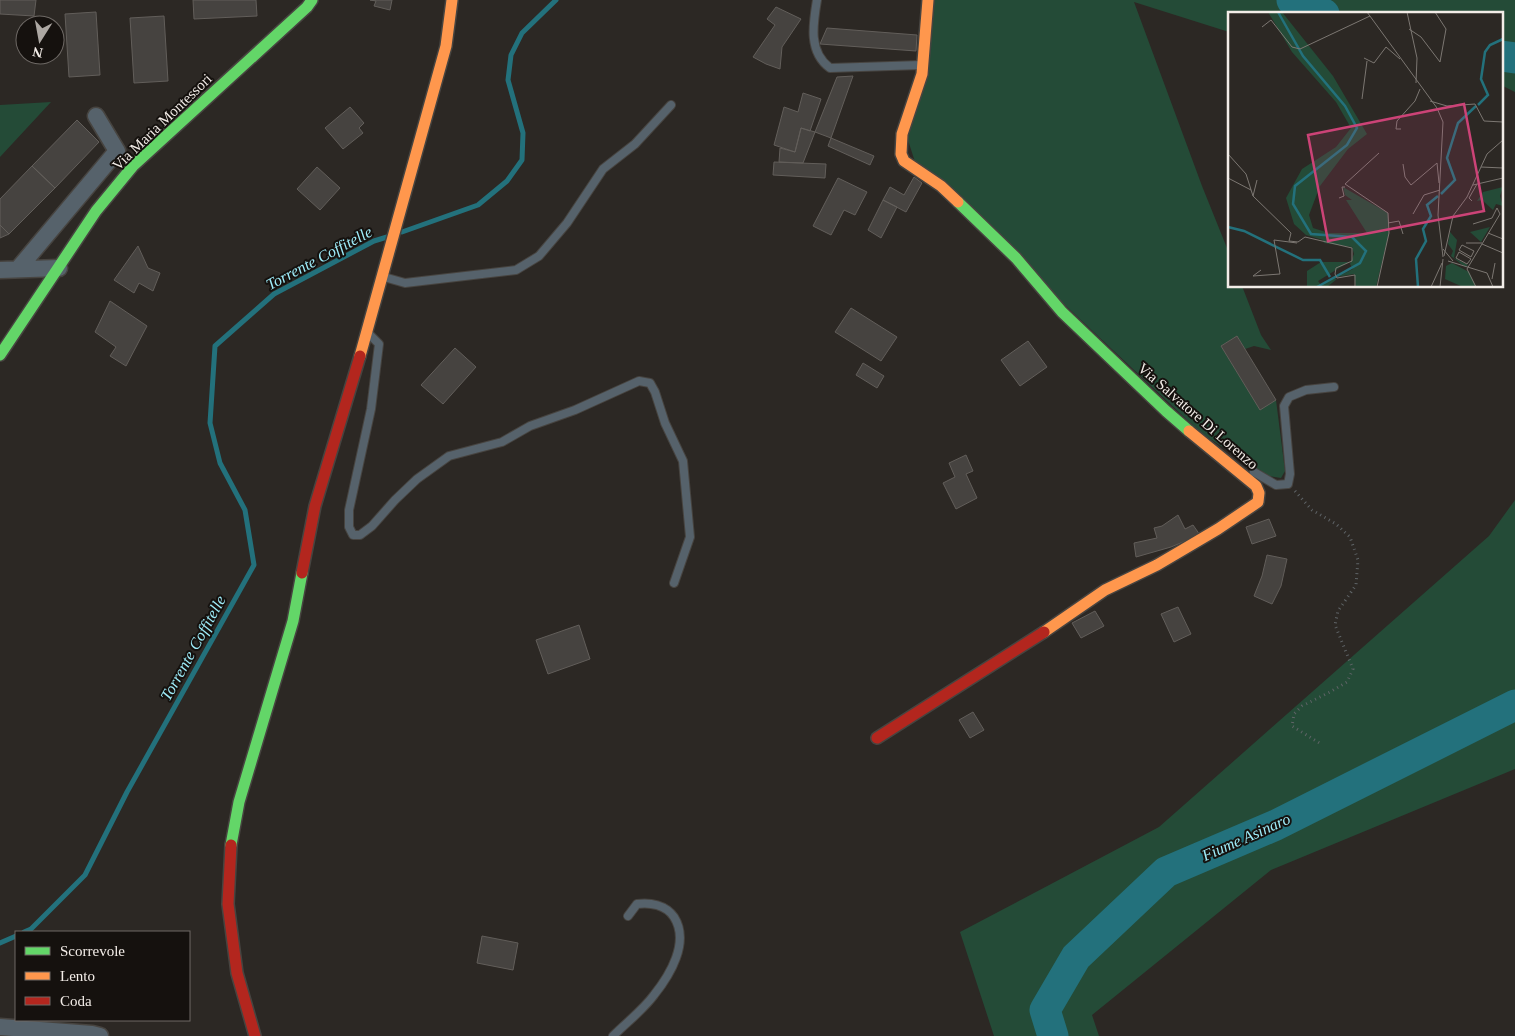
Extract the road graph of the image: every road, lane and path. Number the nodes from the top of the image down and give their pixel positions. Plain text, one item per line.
1 (312, 0) edge
2 (452, 0) edge
3 (817, 0) edge
4 (928, 0) edge
5 (923, 65) junction
6 (672, 105) dead end
7 (96, 116) dead end
8 (59, 268) junction
9 (18, 269) junction
10 (0, 270) edge
11 (382, 277) junction
12 (367, 332) junction
13 (0, 355) edge
14 (1334, 387) dead end
15 (1209, 446) junction
16 (1288, 484) junction
17 (674, 583) dead end
18 (877, 738) dead end
19 (1321, 744) dead end
20 (628, 916) dead end
21 (0, 1027) edge
22 (100, 1036) edge
23 (254, 1036) edge
24 (613, 1036) edge

1 - 8 street, Via Maria Montessori
2 - 11 street
3 - 5 lane
4 - 5 street, Via Salvatore Di Lorenzo
5 - 15 street, Via Salvatore Di Lorenzo
6 - 11 lane
7 - 9 street
8 - 9 street
8 - 13 street, Via Maria Montessori
9 - 10 street
11 - 12 street
12 - 17 lane
12 - 23 street
14 - 16 lane
15 - 16 lane
15 - 18 street, Via Salvatore Di Lorenzo
16 - 19 path
20 - 24 lane
21 - 22 street

